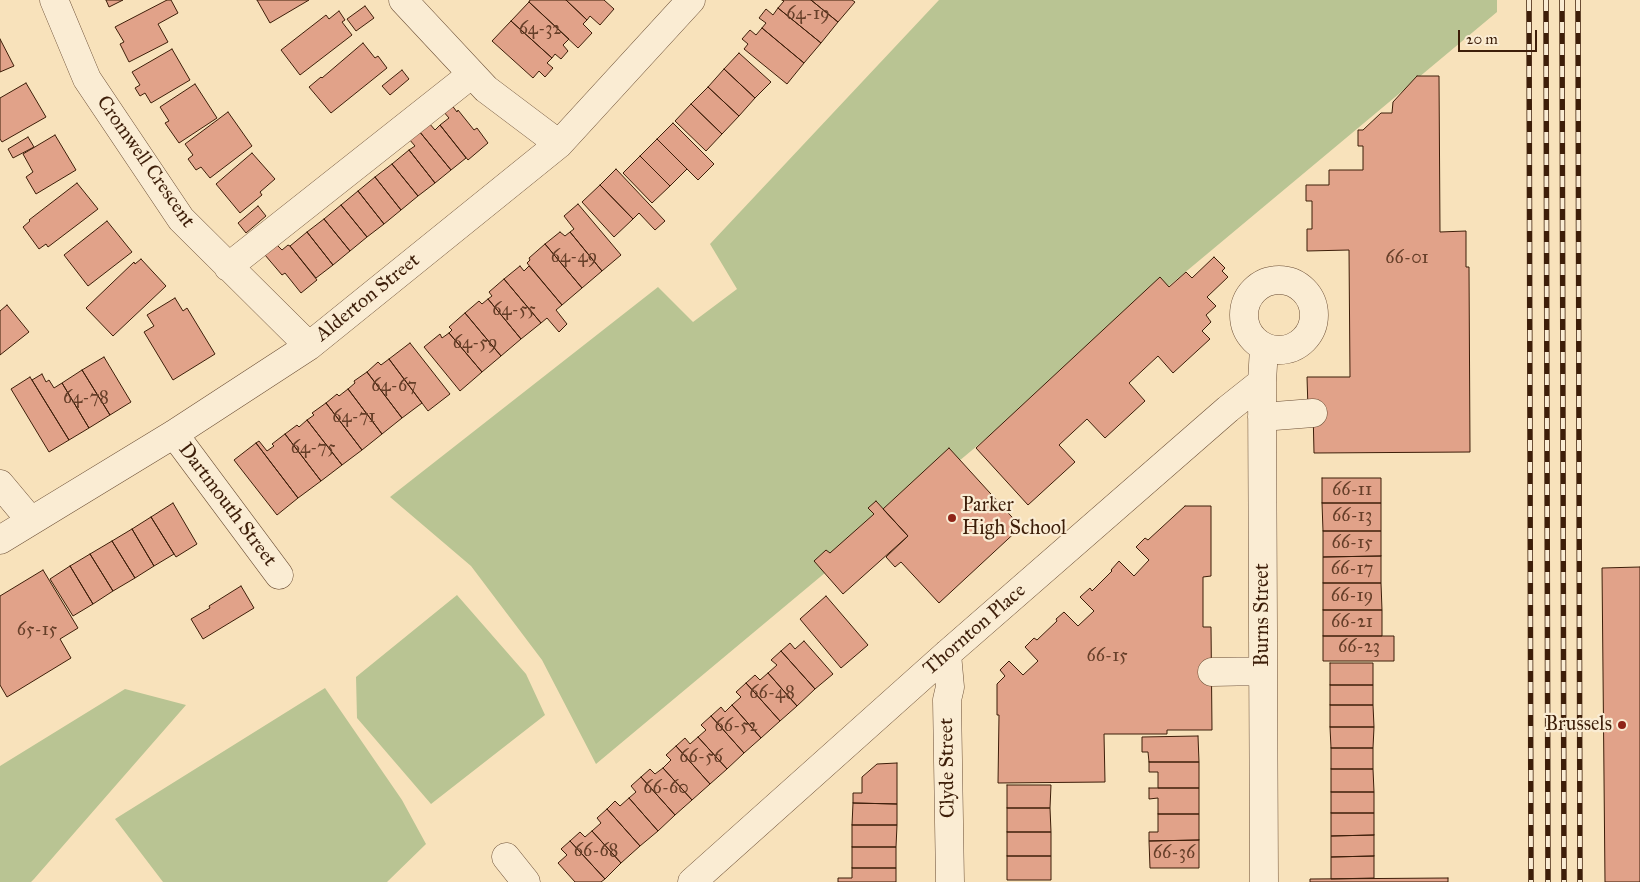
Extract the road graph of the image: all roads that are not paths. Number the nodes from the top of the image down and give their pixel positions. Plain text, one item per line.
1 (54, 0) edge
2 (403, 0) edge
3 (691, 0) edge
4 (472, 74) junction
5 (560, 144) junction
6 (228, 267) junction
7 (309, 346) junction
8 (1264, 348) dead end
9 (1262, 382) junction
10 (1313, 413) dead end
11 (1262, 417) junction
12 (174, 434) junction
13 (0, 484) edge
14 (31, 521) junction
15 (0, 540) edge
16 (279, 575) dead end
17 (947, 654) junction
18 (1263, 671) junction
19 (1212, 672) dead end
20 (506, 858) dead end
21 (526, 882) edge
22 (692, 882) edge
23 (950, 882) edge
24 (1264, 882) edge

1 - 6 street, Cromwell Crescent
2 - 4 street
3 - 5 street, Alderton Street
4 - 5 street
4 - 6 street
5 - 7 street, Alderton Street
6 - 7 street, Cromwell Crescent
7 - 12 street, Alderton Street
8 - 9 street, Burns Street
9 - 11 street, Burns Street
9 - 17 street, Thornton Place
10 - 11 street
11 - 18 street, Burns Street
12 - 14 street, Alderton Street
12 - 16 street, Dartmouth Street
13 - 14 street
14 - 15 street, Alderton Street
17 - 22 street, Thornton Place
17 - 23 street, Clyde Street
18 - 19 street
18 - 24 street, Burns Street
20 - 21 street

